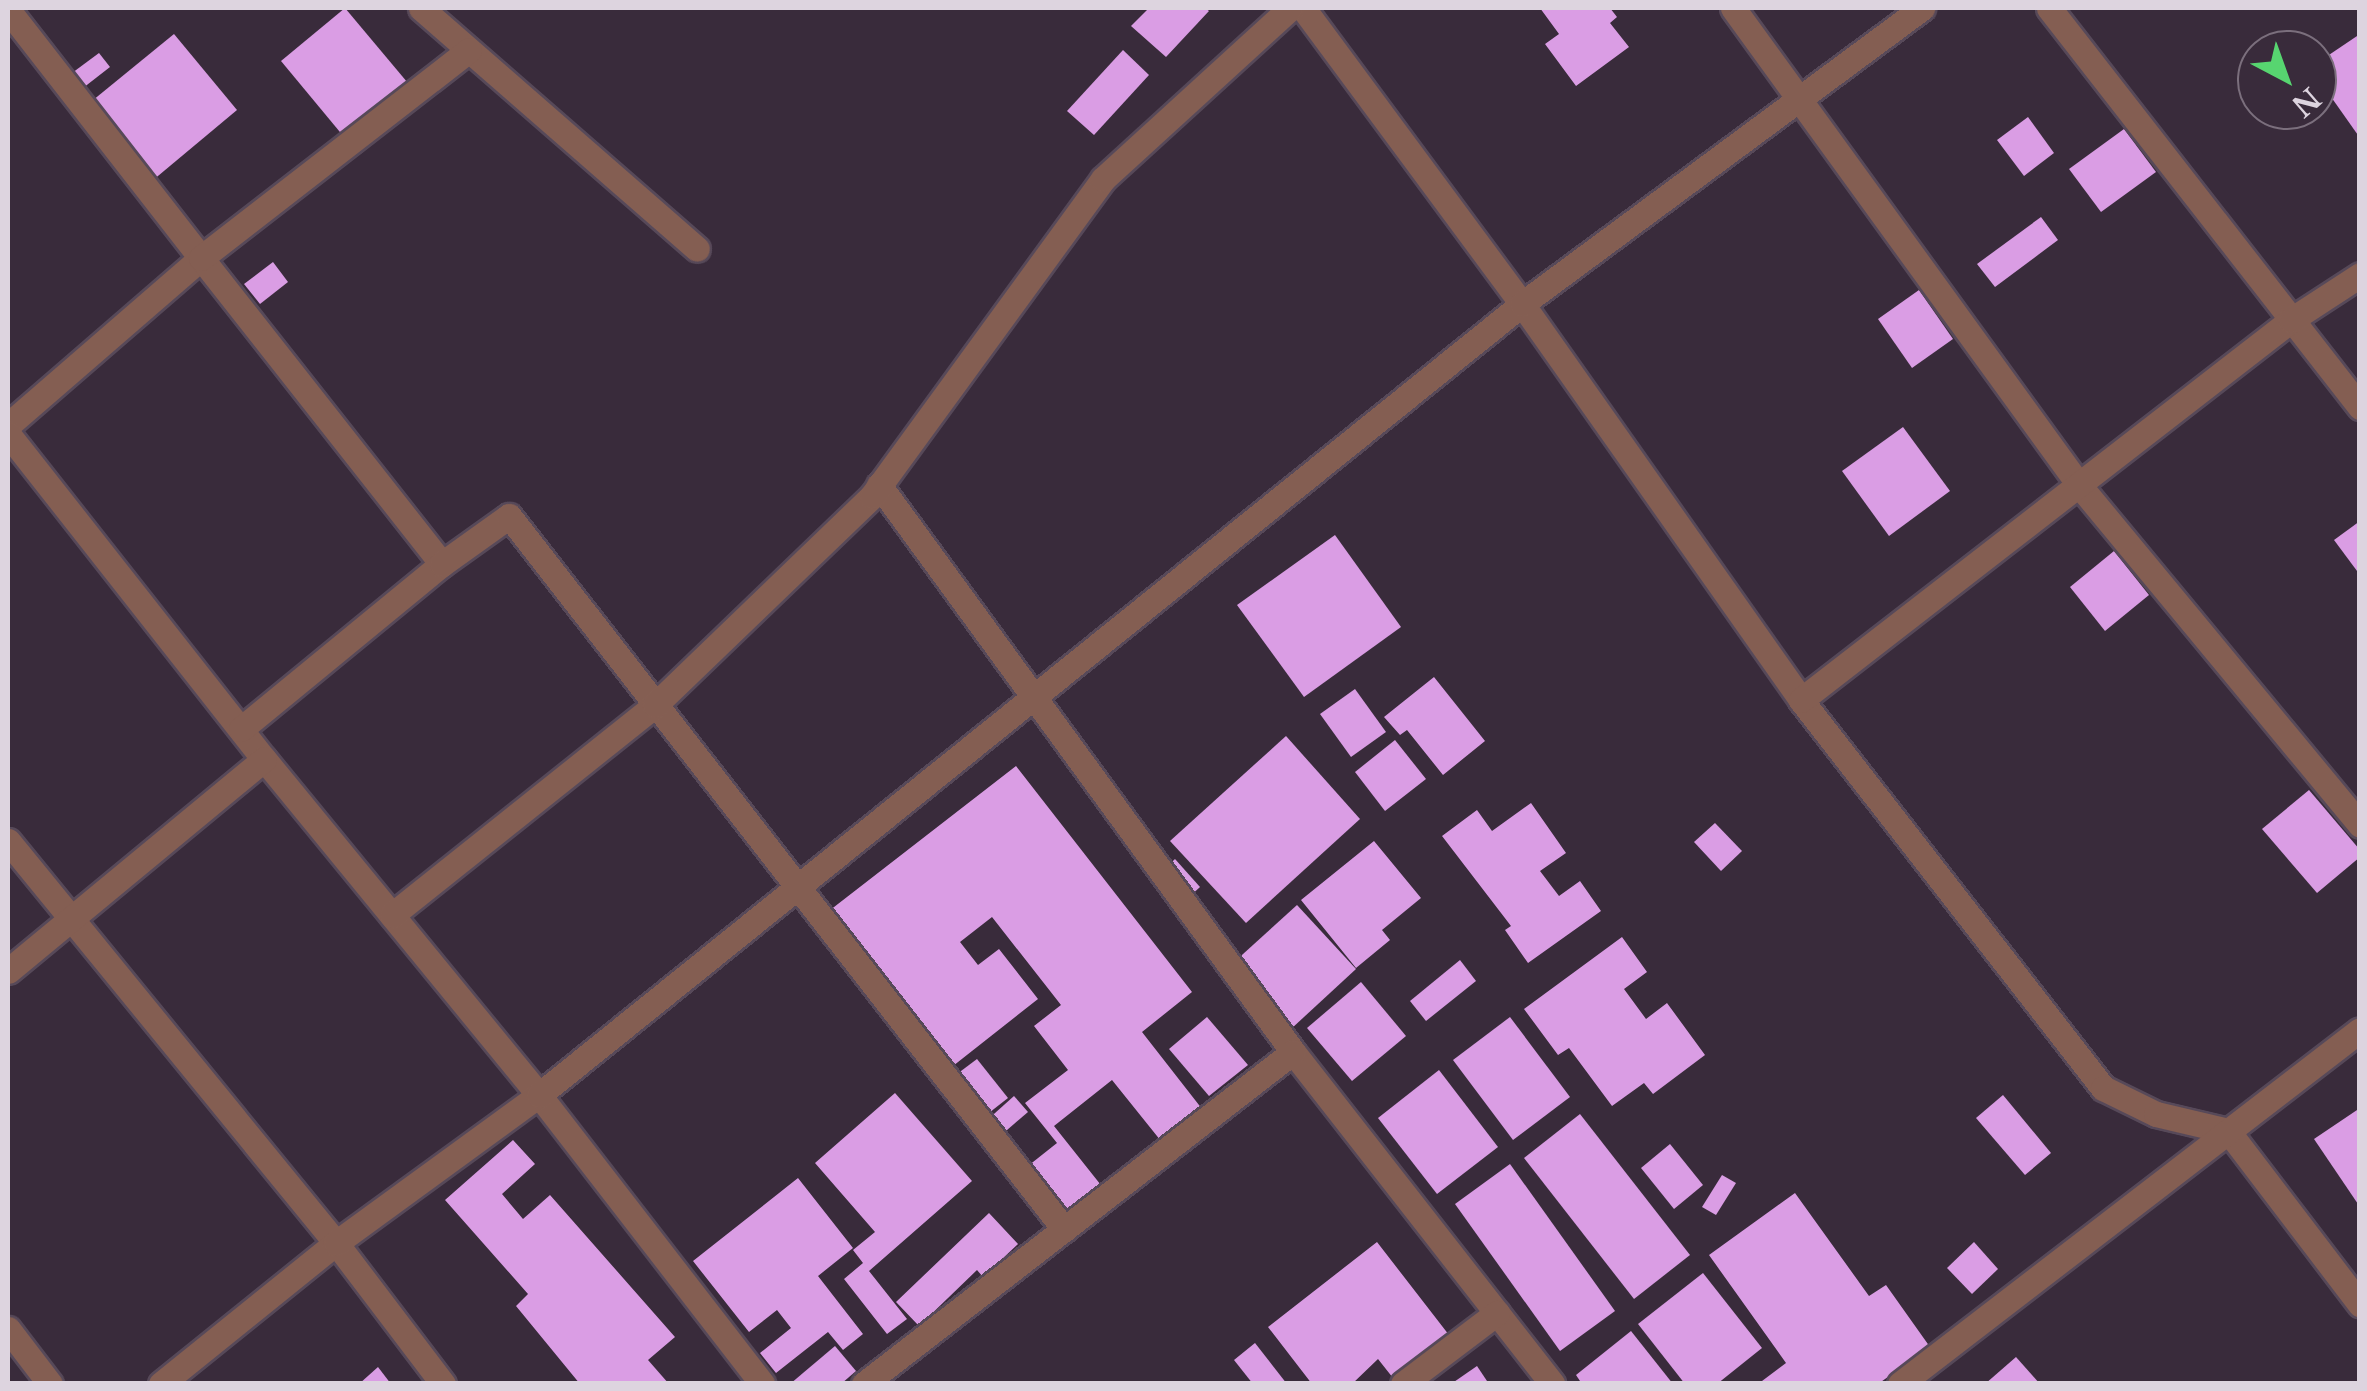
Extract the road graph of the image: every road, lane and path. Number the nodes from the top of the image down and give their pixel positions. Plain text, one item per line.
1 (421, 8) edge
2 (1290, 8) edge
3 (1303, 8) edge
4 (1733, 8) edge
5 (1922, 8) edge
6 (2049, 8) edge
7 (8, 10) edge
8 (469, 50) junction
9 (1798, 101) junction
10 (698, 250) dead end
11 (201, 258) junction
12 (2360, 275) edge
13 (1522, 304) junction
14 (2291, 320) junction
15 (2360, 407) edge
16 (8, 426) edge
17 (8, 434) edge
18 (2079, 484) junction
19 (880, 486) junction
20 (442, 564) junction
21 (1035, 696) junction
22 (1801, 700) junction
23 (655, 704) junction
24 (240, 730) junction
25 (264, 759) junction
26 (2360, 826) edge
27 (8, 841) edge
28 (799, 886) junction
29 (392, 916) junction
30 (70, 920) junction
31 (8, 971) edge
32 (2360, 1030) edge
33 (1293, 1052) junction
34 (539, 1095) junction
35 (2228, 1131) junction
36 (1064, 1229) junction
37 (336, 1243) junction
38 (2360, 1304) edge
39 (1497, 1313) junction
40 (8, 1329) edge
41 (50, 1384) edge
42 (161, 1384) edge
43 (443, 1384) edge
44 (762, 1384) edge
45 (864, 1384) edge
46 (1403, 1384) edge
47 (1552, 1384) edge
48 (1900, 1384) edge

1 - 8 street
2 - 19 street
3 - 13 street
4 - 9 street
5 - 9 street
6 - 14 street
7 - 11 street
8 - 10 street
8 - 11 street
9 - 13 street
9 - 18 street
11 - 16 street
11 - 20 street
12 - 14 street
13 - 21 street
13 - 22 street
14 - 15 street
14 - 18 street
17 - 24 street
18 - 22 street
18 - 26 street
19 - 21 street
19 - 23 street
20 - 23 street
20 - 24 street
21 - 28 street
21 - 33 street
22 - 35 street
23 - 28 street
23 - 29 street
24 - 25 street
25 - 29 street
25 - 30 street
27 - 30 street
28 - 34 street
28 - 36 street
29 - 34 street
30 - 31 street
30 - 37 street
32 - 35 street
33 - 36 street
33 - 39 street
34 - 37 street
34 - 44 street
35 - 38 street
35 - 48 street
36 - 45 street
37 - 42 street
37 - 43 street
39 - 46 street
39 - 47 street
40 - 41 street

